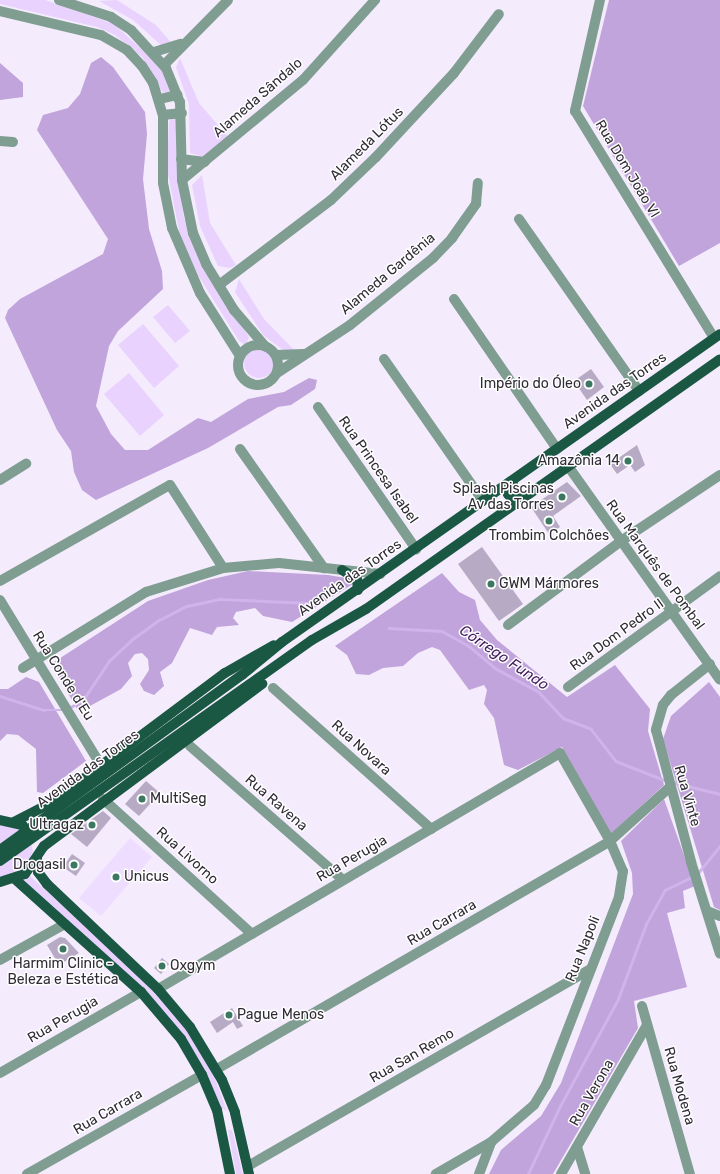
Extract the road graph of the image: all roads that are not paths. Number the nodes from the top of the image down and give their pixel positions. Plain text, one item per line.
1 (228, 0) edge
2 (375, 0) edge
3 (600, 0) edge
4 (64, 1) edge
5 (90, 4) edge
6 (0, 11) edge
7 (499, 14) dead end
8 (183, 43) junction
9 (154, 52) junction
10 (164, 65) junction
11 (178, 95) junction
12 (160, 99) junction
13 (182, 113) junction
14 (163, 115) junction
15 (0, 141) edge
16 (13, 142) dead end
17 (181, 158) junction
18 (205, 162) junction
19 (182, 180) junction
20 (478, 183) dead end
21 (519, 219) dead end
22 (234, 271) junction
23 (213, 275) junction
24 (219, 285) junction
25 (454, 299) dead end
26 (717, 336) edge
27 (265, 346) junction
28 (310, 353) junction
29 (276, 355) junction
30 (240, 356) junction
31 (384, 359) dead end
32 (720, 359) edge
33 (277, 372) junction
34 (639, 392) junction
35 (318, 407) dead end
36 (240, 449) dead end
37 (557, 449) junction
38 (26, 464) dead end
39 (568, 466) junction
40 (532, 467) junction
41 (720, 475) edge
42 (0, 480) edge
43 (522, 498) junction
44 (483, 501) junction
45 (621, 541) junction
46 (416, 549) junction
47 (223, 568) junction
48 (324, 568) junction
49 (342, 570) junction
50 (380, 574) junction
51 (720, 576) edge
52 (0, 581) edge
53 (358, 590) junction
54 (0, 600) edge
55 (366, 609) junction
56 (671, 612) junction
57 (508, 625) dead end
58 (282, 642) junction
59 (36, 660) junction
60 (710, 664) junction
61 (23, 668) dead end
62 (720, 680) edge
63 (568, 687) dead end
64 (273, 688) dead end
65 (190, 746) dead end
66 (560, 753) joint
67 (102, 767) junction
68 (669, 785) junction
69 (103, 799) junction
70 (7, 821) edge
71 (431, 829) junction
72 (610, 841) junction
73 (0, 850) edge
74 (37, 852) junction
75 (0, 861) edge
76 (16, 880) junction
77 (343, 880) junction
78 (2, 882) edge
79 (707, 911) junction
80 (720, 916) edge
81 (65, 924) junction
82 (252, 934) junction
83 (720, 954) edge
84 (0, 960) edge
85 (590, 969) junction
86 (158, 989) junction
87 (141, 992) junction
88 (642, 1006) dead end
89 (647, 1025) junction
90 (217, 1069) junction
91 (0, 1073) edge
92 (202, 1075) junction
93 (217, 1110) junction
94 (234, 1112) junction
95 (223, 1130) junction
96 (239, 1130) junction
97 (491, 1142) junction
98 (577, 1147) junction
99 (248, 1170) edge
100 (27, 1174) edge
101 (230, 1174) edge
102 (436, 1174) edge
103 (479, 1174) edge
104 (561, 1174) edge
105 (585, 1174) edge
106 (690, 1174) edge

1 - 8 street
2 - 18 street, Alameda Sândalo
3 - 26 street, Rua Dom João VI
4 - 5 street
5 - 9 street
6 - 12 street
7 - 22 street, Alameda Lótus
8 - 9 street
8 - 10 street
9 - 10 street
10 - 11 street
11 - 12 street
11 - 13 street
12 - 14 street
13 - 14 street
13 - 17 street
14 - 30 street
15 - 16 street
17 - 18 street
17 - 19 street
18 - 19 street, Alameda Sândalo
19 - 23 street
20 - 28 street, Alameda Gardênia
21 - 34 street
22 - 23 street, Alameda Lótus
22 - 24 street, Alameda Lótus
23 - 24 street
24 - 27 street
25 - 37 street
26 - 34 main road, Avenida das Torres
27 - 29 street
27 - 30 street
28 - 29 street
28 - 33 street, Alameda Gardênia
29 - 33 street
30 - 33 street
31 - 44 street
32 - 39 main road, Avenida das Torres
34 - 37 main road, Avenida das Torres
35 - 46 street, Rua Princesa Isabel
36 - 48 street
37 - 40 main road, Avenida das Torres
38 - 42 street
39 - 43 main road, Avenida das Torres
39 - 45 street, Rua Marquês de Pombal
40 - 43 main road
40 - 44 main road, Avenida das Torres
41 - 45 street
43 - 55 main road, Avenida das Torres
44 - 46 main road, Avenida das Torres
45 - 56 street, Rua Marquês de Pombal
45 - 57 street
46 - 50 main road, Avenida das Torres
47 - 48 street
47 - 52 street
47 - 59 street
48 - 49 street
49 - 50 street
49 - 53 main road
50 - 53 main road, Avenida das Torres
51 - 56 street, Rua Dom Pedro II
53 - 58 main road, Avenida das Torres
54 - 59 street, Rua Conde d'Eu
55 - 69 main road
55 - 75 main road, Avenida das Torres, bridge
56 - 60 street, Rua Marquês de Pombal
56 - 63 street, Rua Dom Pedro II
58 - 67 main road
58 - 73 main road, Avenida das Torres, bridge
59 - 61 street
59 - 67 street, Rua Conde d'Eu
60 - 62 street, Rua Marquês de Pombal
60 - 68 street, Rua Vinte
64 - 71 street, Rua Novara
65 - 77 street, Rua Ravena
66 - 71 street, Rua Perugia
66 - 72 street, Rua Napoli
67 - 70 main road
68 - 72 street, Rua Carrara
68 - 79 street, Rua Vinte
69 - 74 main road
69 - 82 street, Rua Livorno
70 - 74 main road
71 - 77 street, Rua Perugia
72 - 85 street, Rua Napoli
72 - 90 street, Rua Carrara
74 - 76 main road
74 - 86 main road
76 - 78 main road
76 - 81 main road
77 - 82 street, Rua Perugia
79 - 80 street
79 - 83 street, Rua Vinte
81 - 84 street
81 - 87 main road
82 - 86 street, Rua Perugia
85 - 97 street, Rua Napoli
85 - 99 street, Rua San Remo
86 - 90 main road
87 - 91 street, Rua Perugia
87 - 92 main road
88 - 89 street, Rua Modena
89 - 98 street, Rua Verona
89 - 106 street, Rua Modena
90 - 94 main road
92 - 93 main road
92 - 100 street, Rua Carrara
93 - 94 main road
93 - 95 main road
94 - 96 main road
95 - 96 main road
95 - 101 main road
96 - 99 main road
97 - 102 street, Rua Napoli
97 - 103 street
98 - 104 street, Rua Verona
98 - 105 street

